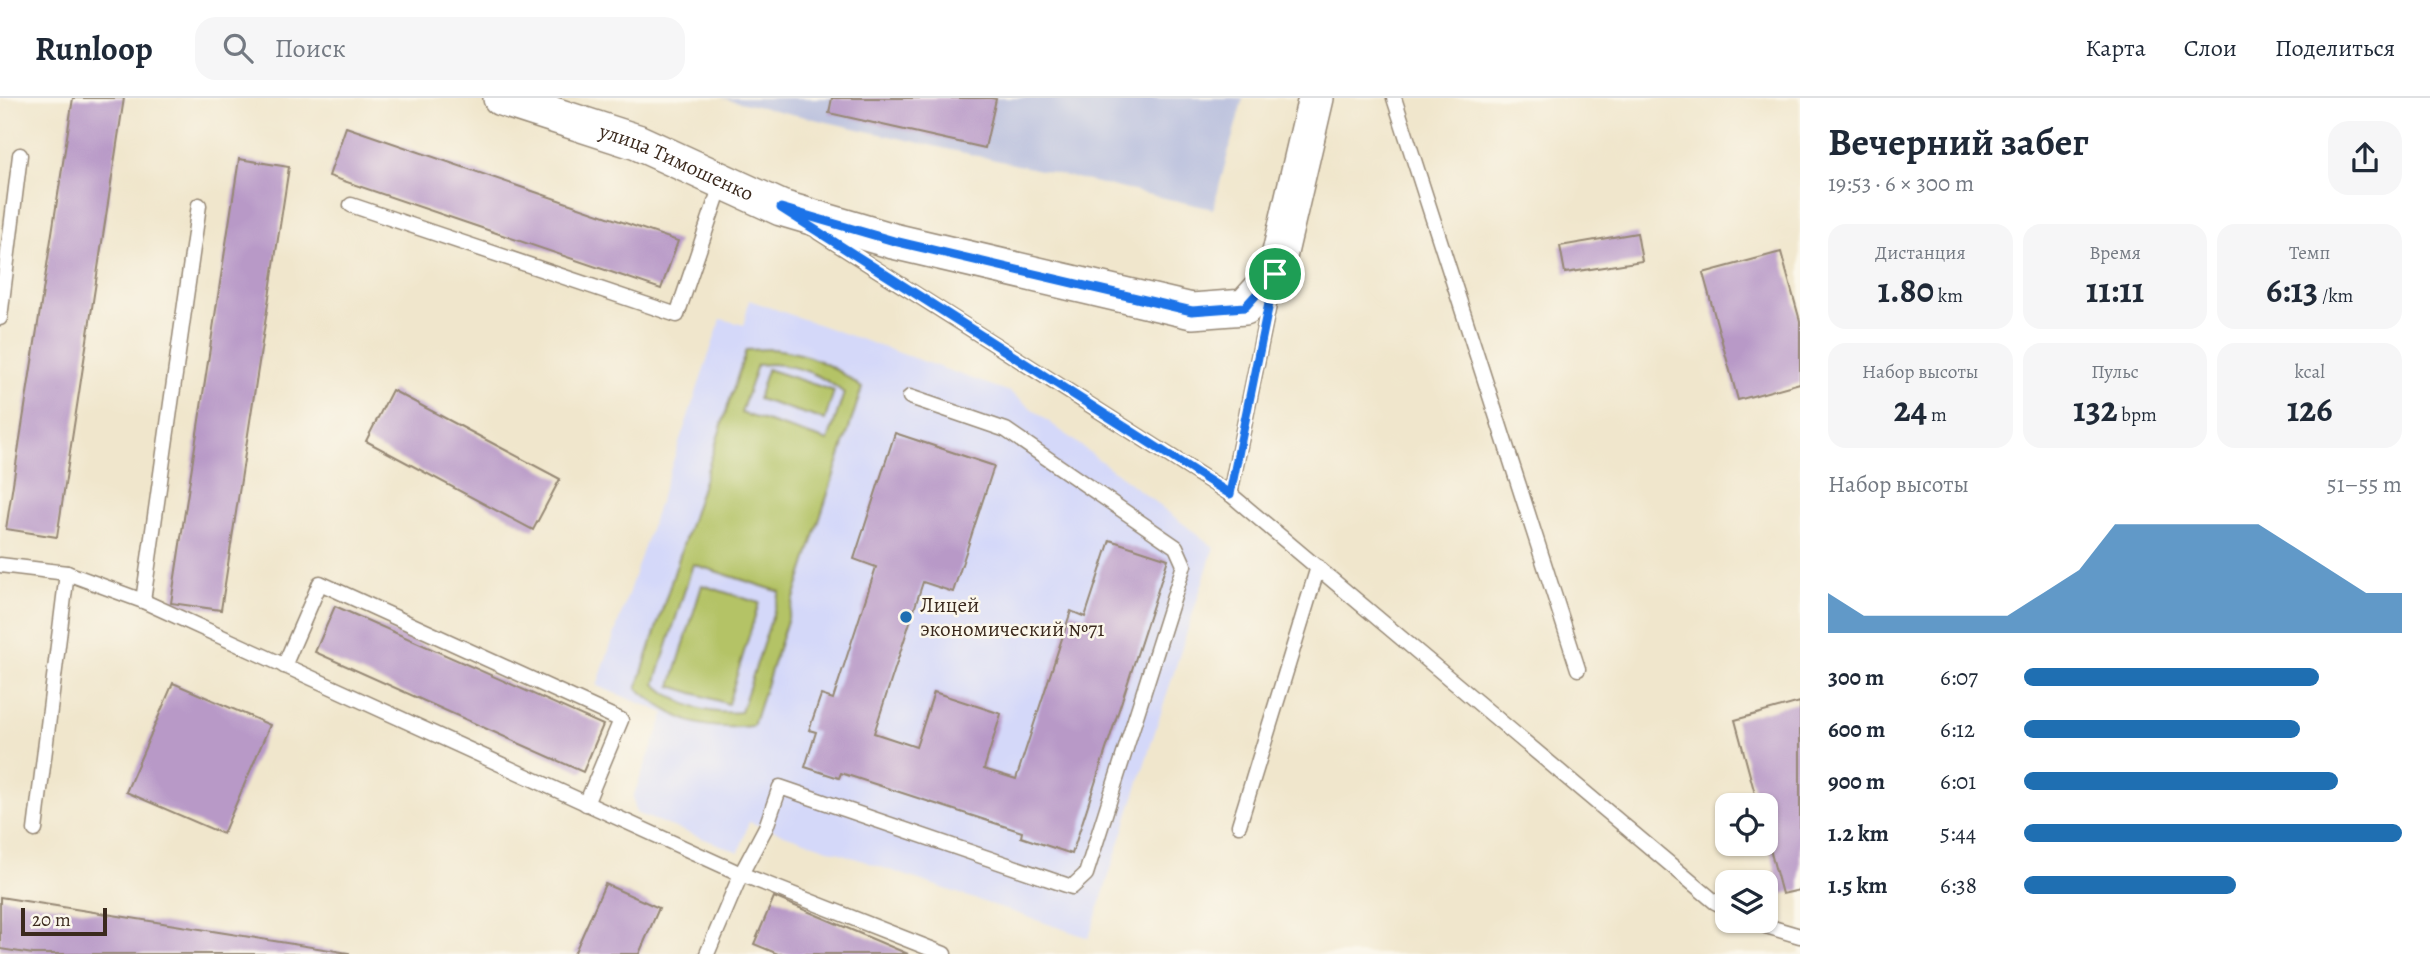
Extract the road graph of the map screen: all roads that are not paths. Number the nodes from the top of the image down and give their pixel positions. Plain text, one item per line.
1 (501, 98) edge
2 (1317, 98) edge
3 (1394, 98) edge
4 (20, 155) dead end
5 (722, 180) junction
6 (199, 205) dead end
7 (351, 205) dead end
8 (781, 208) junction
9 (1275, 274) junction
10 (0, 318) edge
11 (910, 397) dead end
12 (1230, 494) junction
13 (0, 565) edge
14 (1318, 567) junction
15 (67, 573) junction
16 (143, 601) junction
17 (284, 666) junction
18 (1578, 669) dead end
19 (586, 804) junction
20 (1239, 825) dead end
21 (36, 830) dead end
22 (741, 874) junction
23 (1715, 902) edge
24 (1778, 930) edge
25 (1800, 936) edge
26 (707, 954) edge
27 (944, 954) edge

1 - 5 street, улица Тимошенко
2 - 9 street, улица Тимошенко
3 - 18 lane
4 - 10 lane
5 - 7 lane
5 - 8 street, улица Тимошенко
6 - 16 lane
8 - 9 street, улица Тимошенко
8 - 12 lane
9 - 12 lane
11 - 22 lane
12 - 14 lane
13 - 15 lane
14 - 20 lane
14 - 23 lane
15 - 16 lane
15 - 21 lane
16 - 17 lane
17 - 19 lane
17 - 19 lane
19 - 22 lane
22 - 26 lane
22 - 27 lane
24 - 25 lane

